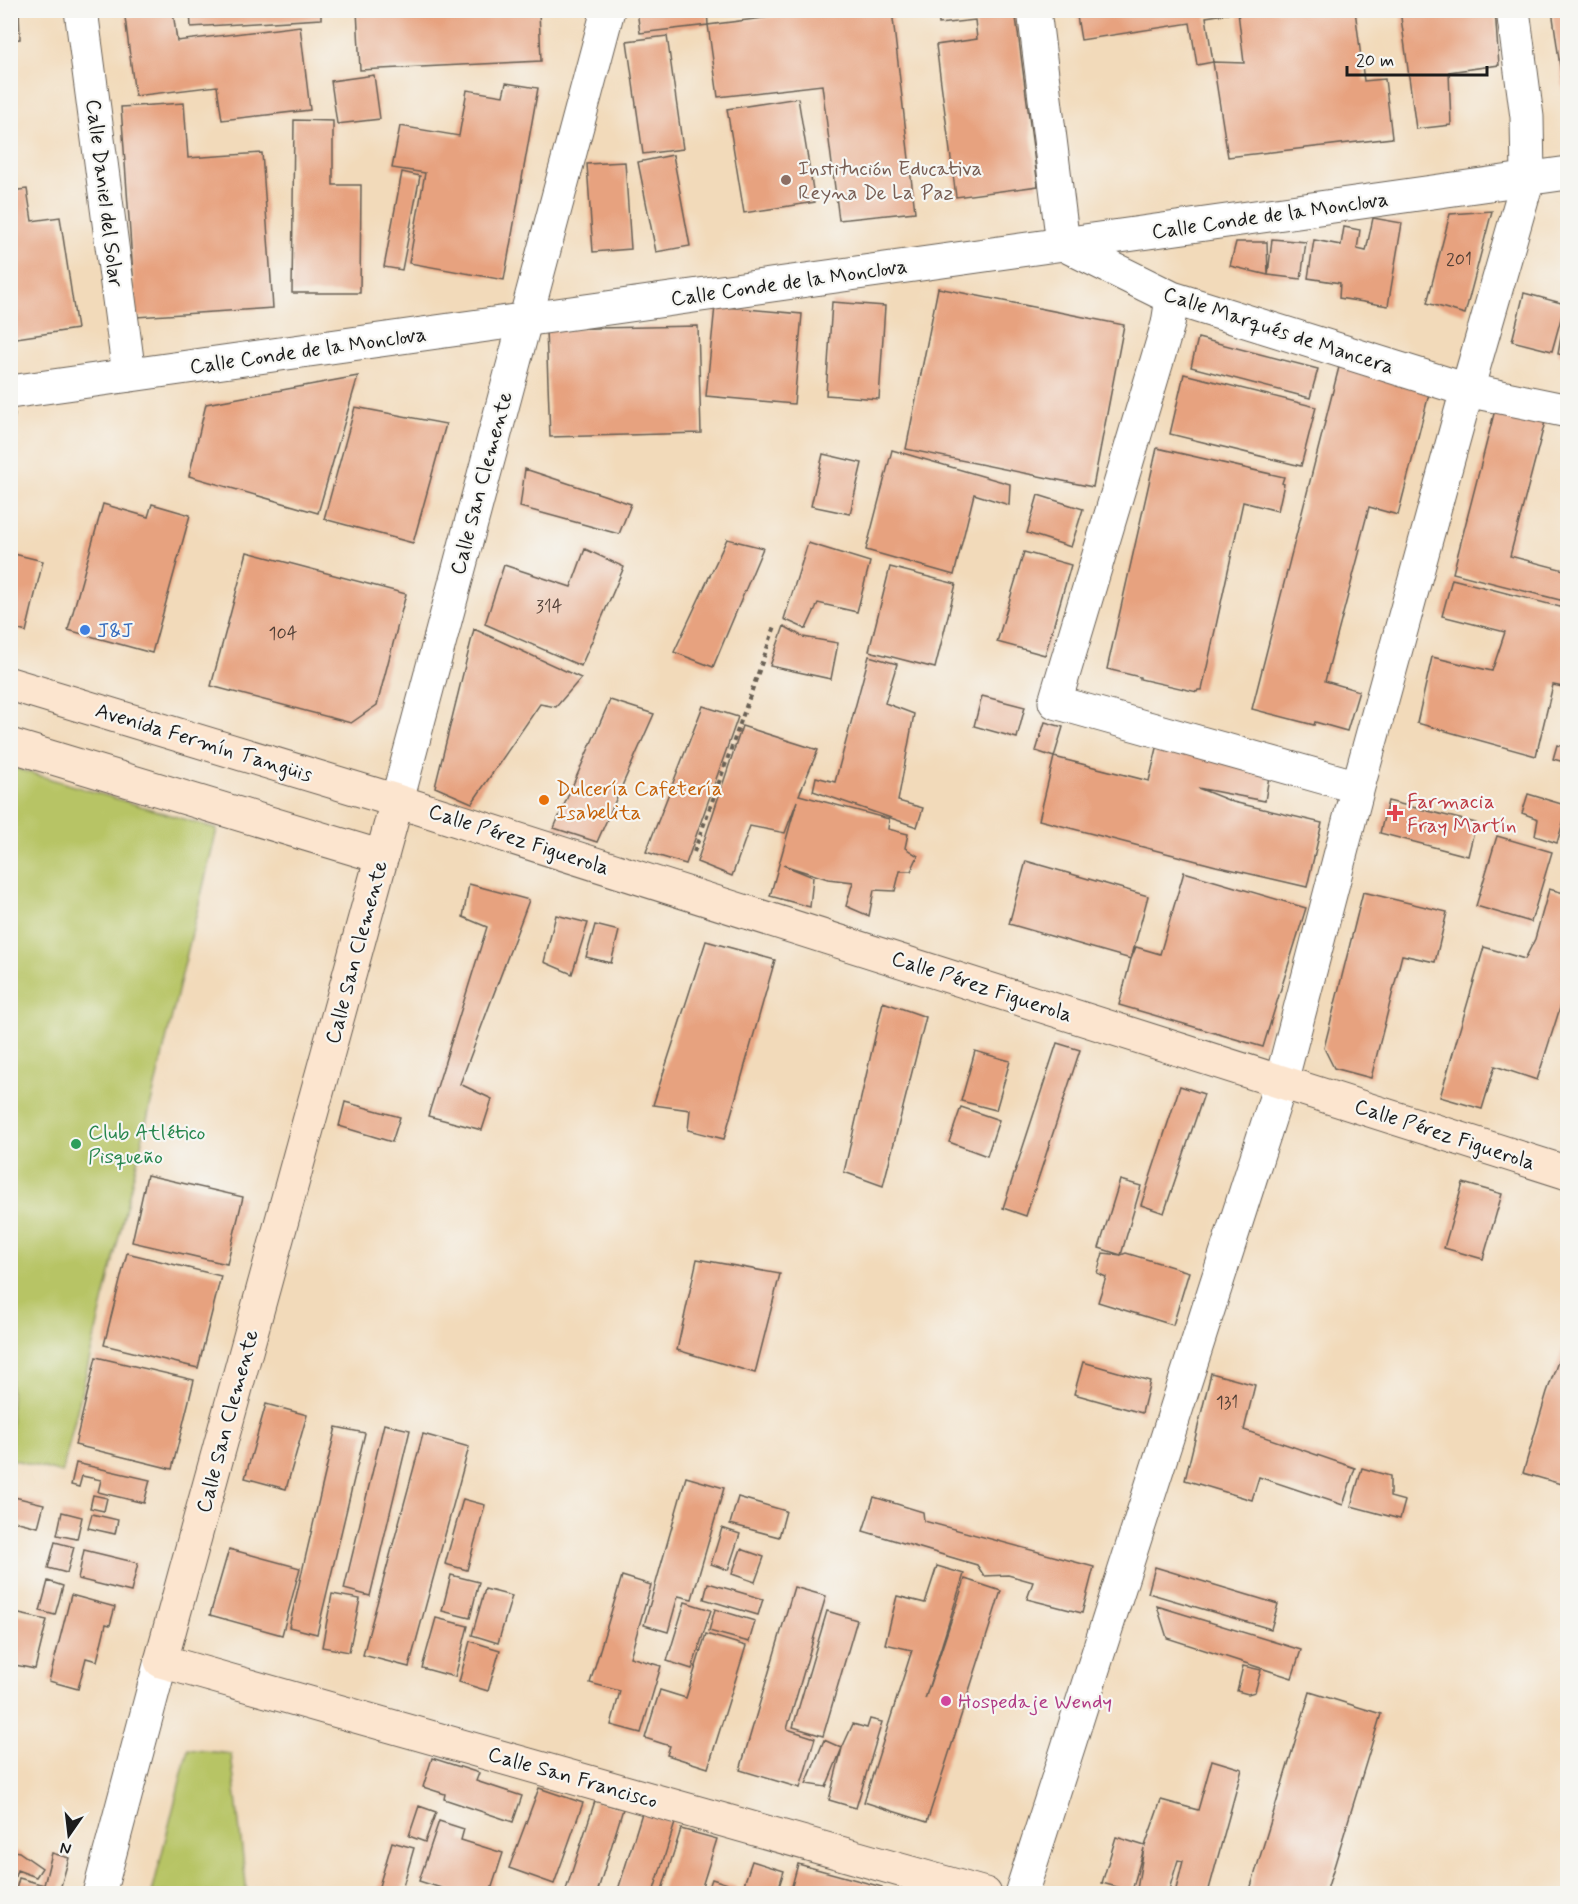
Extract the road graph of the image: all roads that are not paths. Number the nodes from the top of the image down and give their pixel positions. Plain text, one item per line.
1 (81, 10) edge
2 (608, 10) edge
3 (1034, 10) edge
4 (1514, 10) edge
5 (1568, 173) edge
6 (1528, 178) junction
7 (1063, 244) junction
8 (1173, 298) junction
9 (525, 319) junction
10 (129, 375) junction
11 (1467, 390) junction
12 (10, 392) edge
13 (1568, 411) edge
14 (10, 684) edge
15 (10, 745) edge
16 (1358, 787) junction
17 (397, 801) junction
18 (382, 857) junction
19 (1281, 1082) junction
20 (1568, 1173) edge
21 (161, 1661) junction
22 (99, 1893) edge
23 (984, 1893) edge
24 (1021, 1893) edge

1 - 10 street, Calle Daniel del Solar
2 - 9 street, Calle San Clemente
3 - 7 street
4 - 6 street
5 - 6 street, Calle Conde de la Monclova
6 - 7 street, Calle Conde de la Monclova
6 - 11 street
7 - 8 street, Calle Marqués de Mancera
7 - 9 street, Calle Conde de la Monclova
8 - 11 street, Calle Marqués de Mancera
8 - 16 street
9 - 10 street, Calle Conde de la Monclova
9 - 17 street, Calle San Clemente
10 - 12 street, Calle Conde de la Monclova
11 - 13 street, Calle Marqués de Mancera
11 - 16 street
14 - 17 main road, Avenida Fermín Tangüis
15 - 18 main road
16 - 19 street
17 - 18 main road, Calle San Clemente
17 - 19 main road, Calle Pérez Figuerola
18 - 21 main road, Calle San Clemente
19 - 20 main road, Calle Pérez Figuerola
19 - 24 street
21 - 22 street, Calle San Clemente
21 - 23 main road, Calle San Francisco

